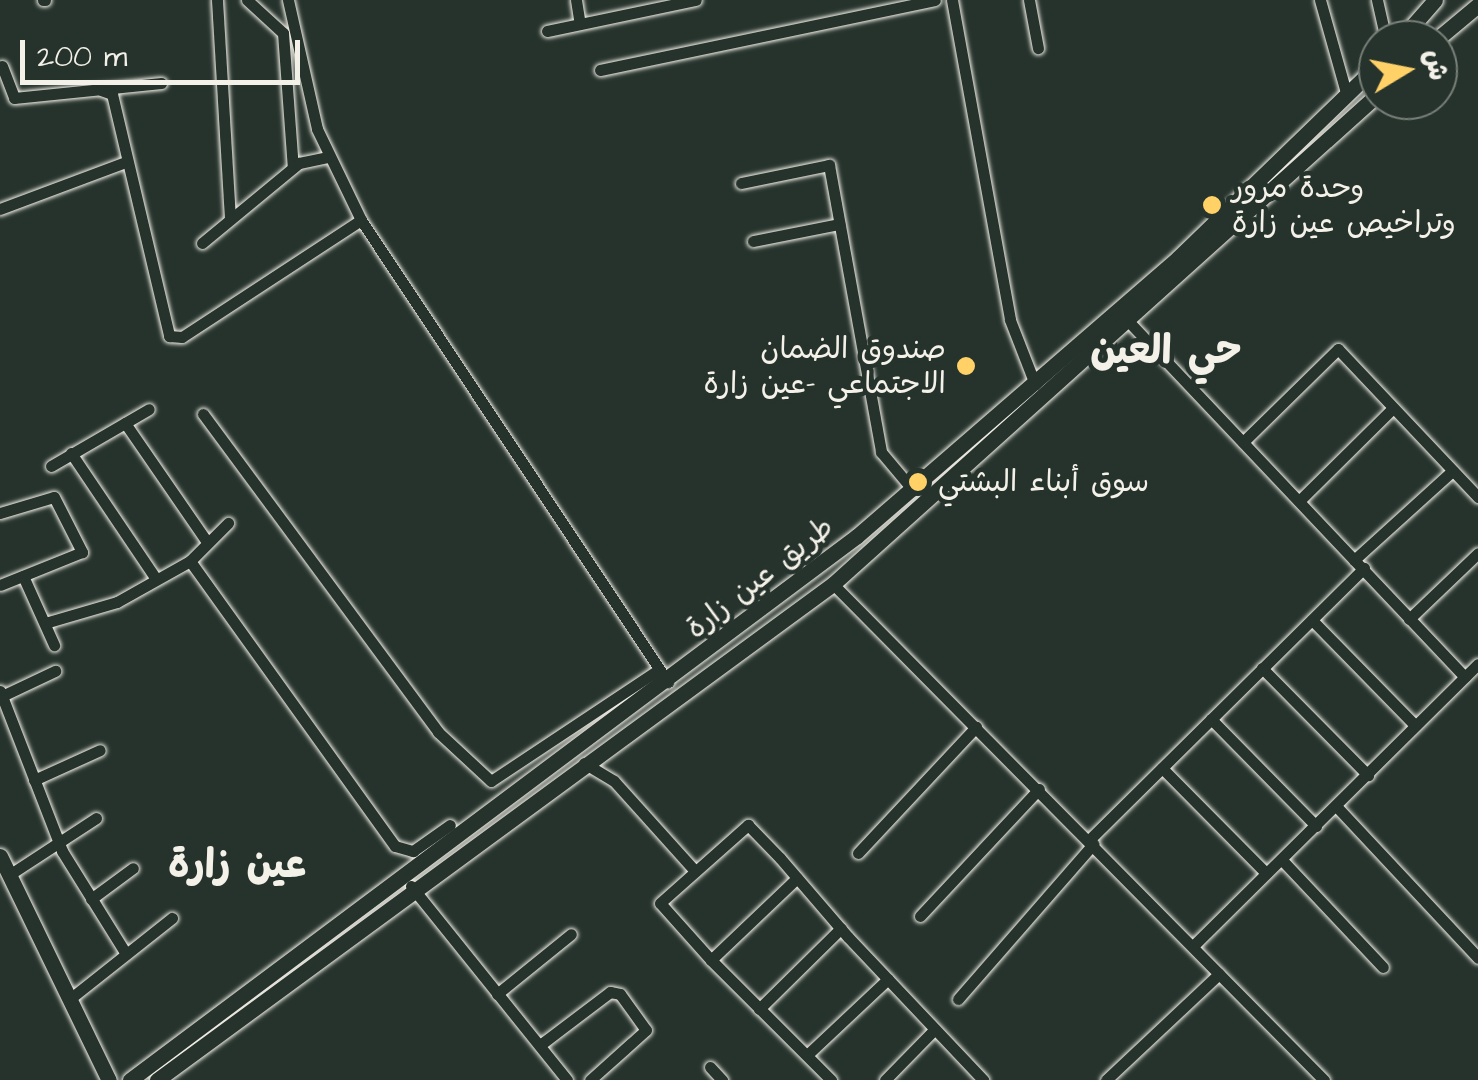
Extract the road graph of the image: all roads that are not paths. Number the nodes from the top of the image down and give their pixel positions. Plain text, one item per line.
1 (218, 0) edge
2 (247, 0) edge
3 (288, 0) edge
4 (576, 0) edge
5 (696, 0) edge
6 (935, 0) edge
7 (952, 0) edge
8 (1029, 0) edge
9 (1320, 0) edge
10 (1435, 0) edge
11 (1453, 0) edge
12 (649, 5) edge
13 (1478, 5) edge
14 (1457, 18) joint
15 (1418, 20) edge
16 (580, 24) junction
17 (548, 31) dead end
18 (1038, 48) dead end
19 (2, 66) edge
20 (600, 70) dead end
21 (161, 83) dead end
22 (1358, 85) edge
23 (101, 90) junction
24 (1347, 96) junction
25 (14, 98) junction
26 (0, 100) edge
27 (1358, 112) edge
28 (328, 158) junction
29 (123, 163) junction
30 (293, 168) junction
31 (741, 183) dead end
32 (0, 209) edge
33 (230, 219) junction
34 (361, 220) junction
35 (839, 224) junction
36 (753, 241) dead end
37 (202, 243) dead end
38 (1130, 323) junction
39 (1035, 384) junction
40 (149, 409) dead end
41 (1392, 409) junction
42 (203, 414) dead end
43 (125, 423) junction
44 (1243, 442) junction
45 (71, 453) junction
46 (51, 466) dead end
47 (1452, 471) junction
48 (913, 490) junction
49 (1478, 497) edge
50 (1298, 502) junction
51 (0, 513) edge
52 (228, 523) dead end
53 (205, 539) junction
54 (1478, 553) edge
55 (190, 562) junction
56 (1359, 564) junction
57 (23, 576) junction
58 (154, 576) junction
59 (833, 584) junction
60 (0, 585) edge
61 (1409, 618) junction
62 (1312, 620) junction
63 (45, 624) junction
64 (54, 645) dead end
65 (1478, 664) edge
66 (1262, 668) junction
67 (54, 672) dead end
68 (663, 676) junction
69 (1465, 677) junction
70 (1, 694) edge
71 (1211, 719) junction
72 (1416, 724) junction
73 (976, 728) junction
74 (100, 750) dead end
75 (600, 750) junction
76 (583, 762) junction
77 (1162, 768) junction
78 (1368, 775) junction
79 (34, 780) junction
80 (614, 781) junction
81 (1038, 789) junction
82 (1336, 806) junction
83 (96, 818) dead end
84 (450, 825) dead end
85 (1316, 826) junction
86 (57, 840) junction
87 (1091, 842) junction
88 (858, 853) dead end
89 (0, 856) edge
90 (1282, 860) junction
91 (133, 868) dead end
92 (695, 871) junction
93 (1266, 873) junction
94 (10, 874) junction
95 (797, 878) junction
96 (411, 886) junction
97 (91, 898) junction
98 (920, 916) dead end
99 (172, 918) dead end
100 (840, 928) junction
101 (570, 934) dead end
102 (1193, 946) junction
103 (126, 954) junction
104 (1478, 958) edge
105 (711, 960) junction
106 (1383, 966) dead end
107 (1219, 974) junction
108 (888, 979) junction
109 (498, 994) junction
110 (71, 998) junction
111 (958, 999) dead end
112 (759, 1009) junction
113 (935, 1028) junction
114 (540, 1045) junction
115 (807, 1055) junction
116 (104, 1056) junction
117 (145, 1066) junction
118 (710, 1067) dead end
119 (1117, 1069) junction
120 (108, 1080) edge
121 (130, 1080) edge
122 (157, 1080) edge
123 (566, 1080) edge
124 (590, 1080) edge
125 (722, 1080) edge
126 (831, 1080) edge
127 (885, 1080) edge
128 (984, 1080) edge
129 (1106, 1080) edge
130 (1128, 1080) edge
131 (1324, 1080) edge

1 - 33 street
2 - 30 street
3 - 28 street
4 - 16 street
5 - 12 street
6 - 20 street
7 - 39 street
8 - 18 street
9 - 24 street
10 - 15 main road
11 - 14 main road
12 - 16 street
13 - 14 main road
16 - 17 street
19 - 25 street
21 - 23 street
22 - 24 main road, طريق عين زارة
23 - 25 street
23 - 29 street
24 - 39 main road, طريق عين زارة
25 - 26 street
27 - 38 main road, طريق عين زارة
28 - 30 street
28 - 34 street
29 - 32 street
29 - 34 street
30 - 33 street
31 - 35 street
33 - 37 street
34 - 68 street
35 - 36 street
35 - 48 street
38 - 44 street
38 - 59 main road, طريق عين زارة
39 - 48 main road, طريق عين زارة
40 - 43 street
41 - 44 street
41 - 47 street
41 - 50 street
42 - 68 street
43 - 45 street
43 - 53 street
44 - 50 street
45 - 46 street
45 - 58 street
47 - 49 street
47 - 56 street
48 - 68 main road, طريق عين زارة
50 - 56 street
51 - 57 street
52 - 53 street
53 - 55 street
54 - 61 street
55 - 58 street
55 - 84 street
56 - 61 street
56 - 62 street
57 - 60 street
57 - 63 street
58 - 63 street
59 - 73 street
59 - 75 main road, طريق عين زارة
61 - 69 street
62 - 66 street
62 - 72 street
63 - 64 street
65 - 69 street
66 - 71 street
66 - 78 street
67 - 70 street
68 - 117 main road, طريق عين زارة
69 - 72 street
70 - 79 street
71 - 77 street
71 - 85 street
72 - 78 street
73 - 81 street
73 - 88 street
74 - 79 street
75 - 76 main road, طريق عين زارة
75 - 80 street
76 - 80 street
76 - 96 main road, طريق عين زارة
77 - 87 street
77 - 93 street
78 - 82 street
79 - 86 street
80 - 92 street
81 - 87 street
81 - 98 street
82 - 85 street
82 - 104 street
83 - 86 street
85 - 90 street
86 - 94 street
86 - 97 street
87 - 102 street
87 - 111 street
89 - 94 main road
90 - 93 street
90 - 106 street
91 - 97 street
92 - 95 street
92 - 105 street
93 - 102 street
94 - 110 main road
95 - 100 street
95 - 105 street
96 - 109 street
96 - 122 main road, طريق عين زارة
97 - 103 street
99 - 103 street
100 - 108 street
100 - 112 street
101 - 109 street
102 - 107 street
103 - 110 street
105 - 112 street
107 - 119 street
107 - 131 street
108 - 113 street
108 - 115 street
109 - 114 street
110 - 116 main road
112 - 115 street
113 - 127 street
113 - 128 street
114 - 123 street
114 - 124 street
115 - 126 street
116 - 117 main road
116 - 120 main road
117 - 121 main road, طريق عين زارة
118 - 125 street
119 - 129 street
119 - 130 street

